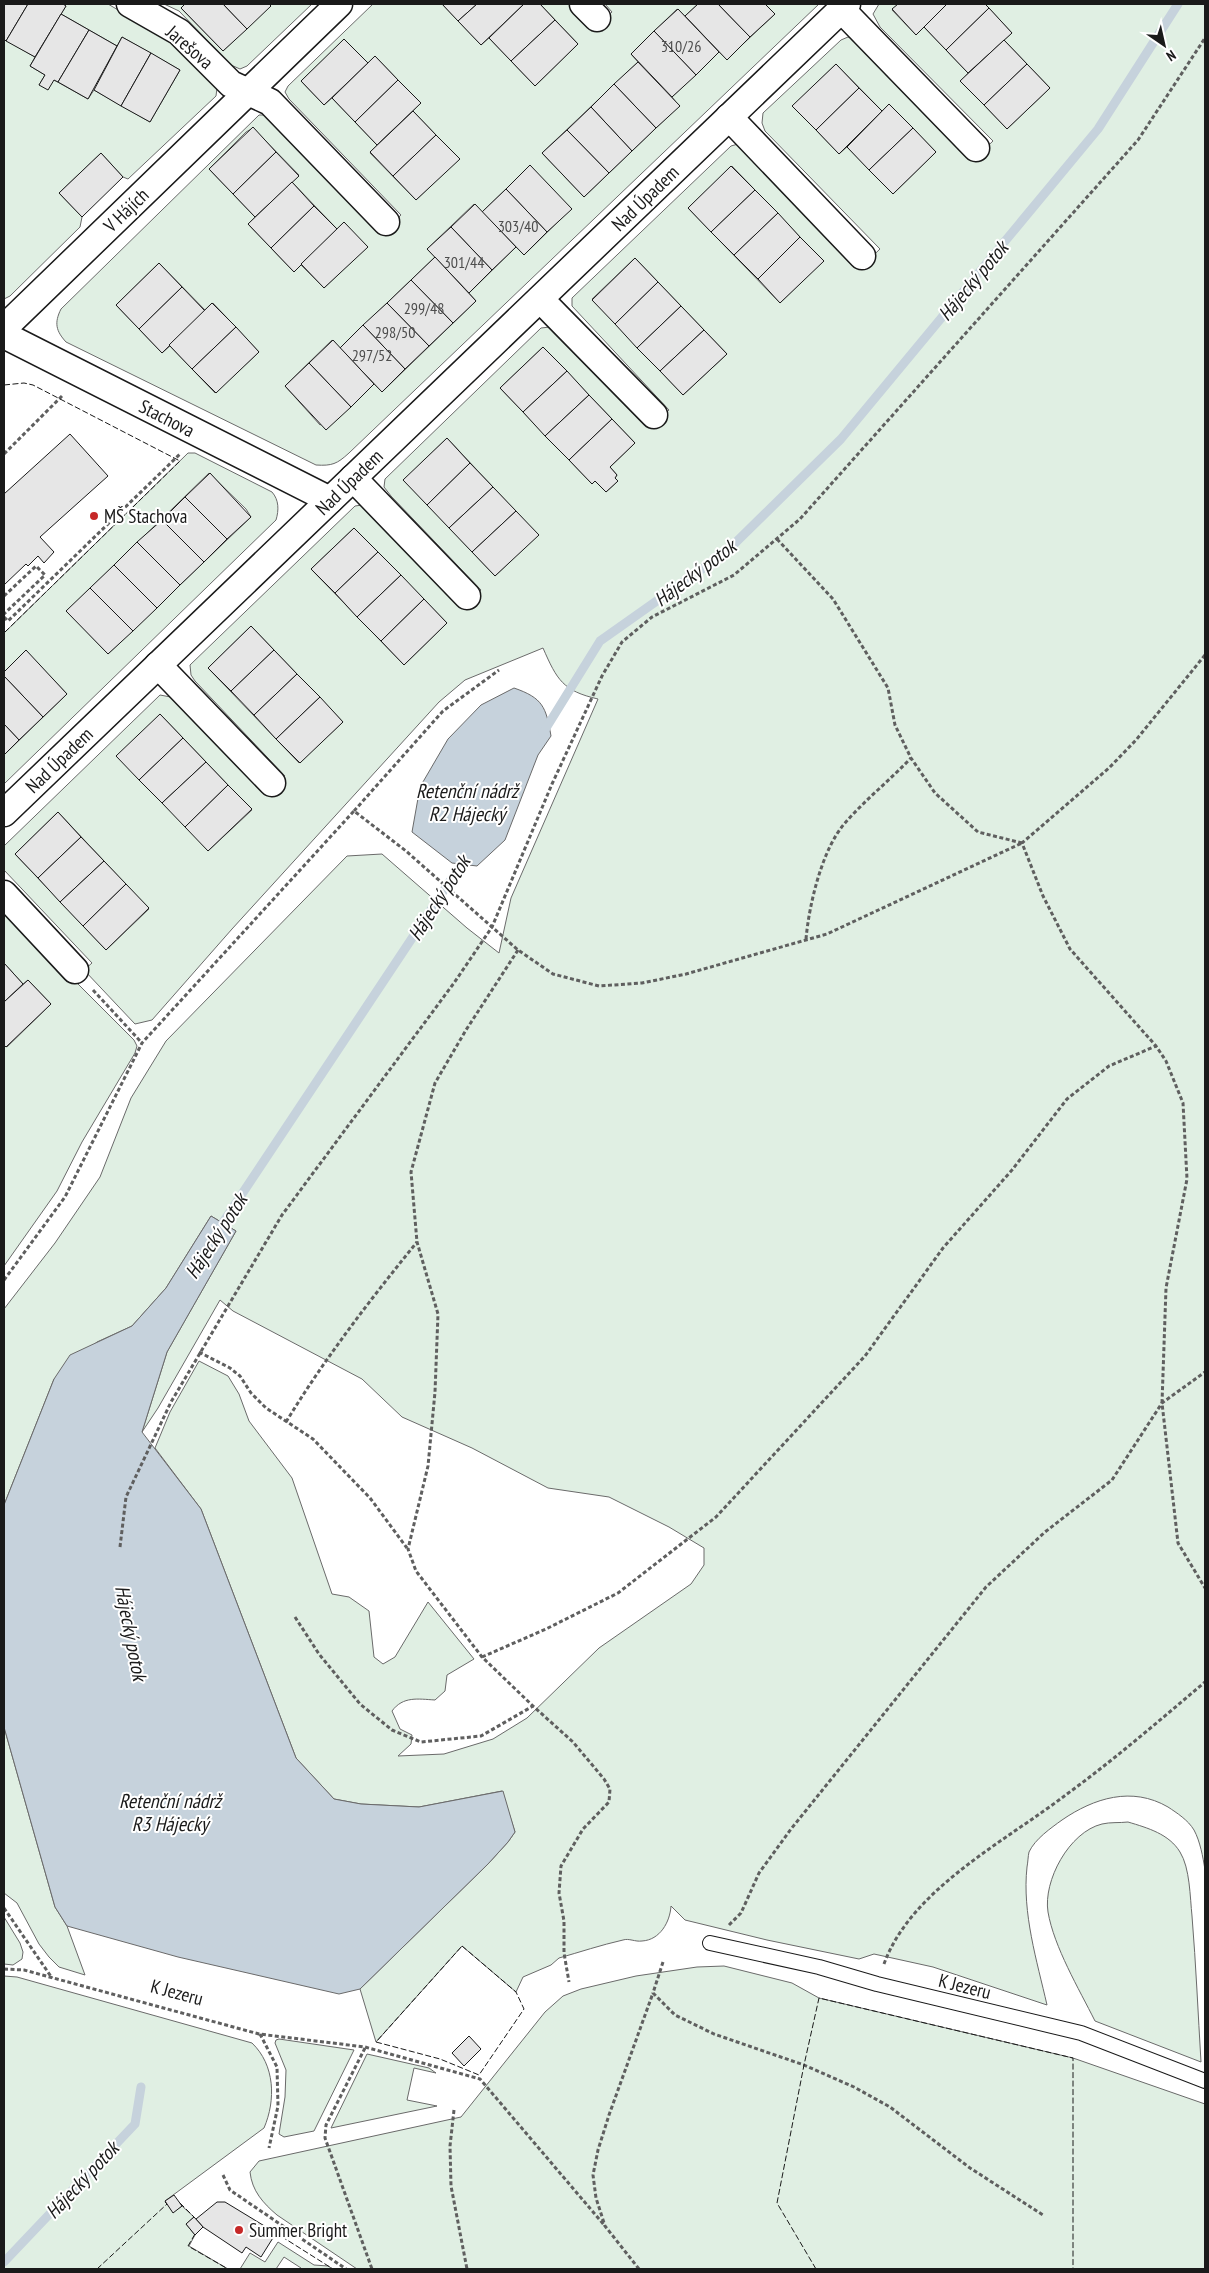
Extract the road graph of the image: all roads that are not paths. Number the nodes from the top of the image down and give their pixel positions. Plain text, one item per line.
1 (130, 4) edge
2 (340, 4) edge
3 (844, 6) edge
4 (249, 91) junction
5 (729, 117) junction
6 (976, 148) dead end
7 (386, 222) dead end
8 (862, 256) dead end
9 (540, 299) junction
10 (4, 328) edge
11 (4, 335) edge
12 (654, 414) dead end
13 (353, 478) junction
14 (330, 500) junction
15 (467, 596) dead end
16 (158, 665) junction
17 (272, 783) dead end
18 (4, 813) edge
19 (4, 894) edge
20 (75, 970) road end
21 (710, 1943) road end
22 (1205, 2081) edge

1 - 4 street, Jarešova
2 - 4 street, V Hájích
3 - 5 street, Nad Úpadem
3 - 6 street, Nad Úpadem
4 - 7 street
4 - 10 street, V Hájích
5 - 8 street
5 - 9 street, Nad Úpadem
9 - 12 street
9 - 13 street, Nad Úpadem
11 - 14 street, Stachova
13 - 14 street, Nad Úpadem
13 - 15 street
14 - 16 street, Nad Úpadem
16 - 17 street
16 - 18 street, Nad Úpadem
19 - 20 street
21 - 22 lane, K Jezeru

